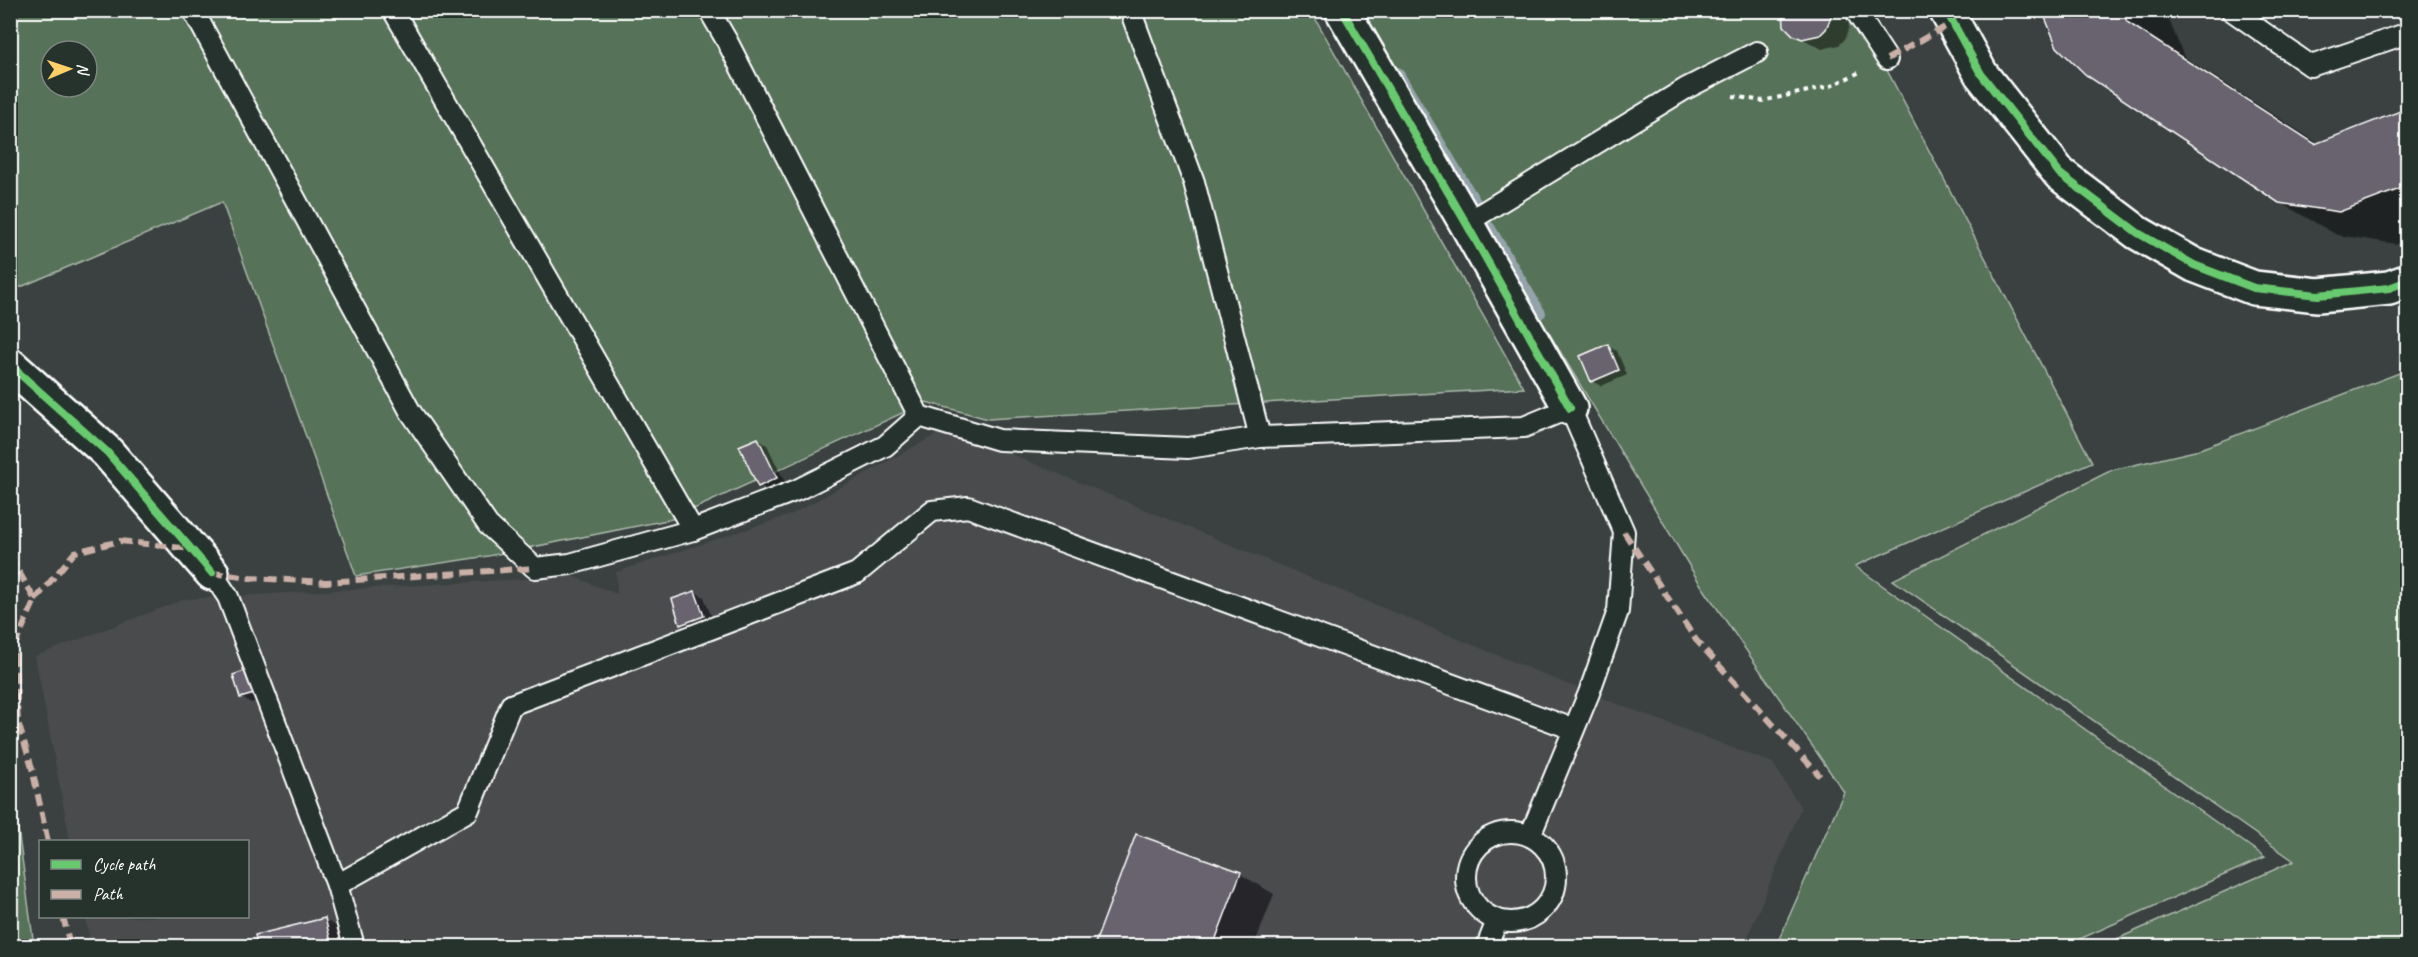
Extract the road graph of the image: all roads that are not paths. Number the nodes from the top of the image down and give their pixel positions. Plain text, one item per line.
1 (194, 10) edge
2 (393, 10) edge
3 (709, 10) edge
4 (1130, 10) edge
5 (1342, 10) edge
6 (1855, 10) edge
7 (1946, 10) edge
8 (2231, 10) edge
9 (2408, 33) edge
10 (1757, 52) dead end
11 (1887, 59) road end
12 (1466, 223) junction
13 (2408, 281) edge
14 (10, 365) edge
15 (1570, 408) junction
16 (919, 416) junction
17 (1260, 437) junction
18 (693, 530) junction
19 (212, 573) joint
20 (1573, 729) junction
21 (1530, 836) junction
22 (337, 885) junction
23 (1497, 921) junction
24 (354, 946) edge
25 (1487, 946) edge

1 - 18 lane
2 - 18 lane
3 - 16 lane
4 - 17 lane
5 - 12 street
6 - 11 lane
7 - 13 street
8 - 9 lane
10 - 12 lane
12 - 15 street
14 - 19 street
15 - 17 lane
15 - 20 lane
16 - 17 lane
16 - 18 lane
19 - 22 lane
20 - 21 lane
20 - 22 lane
21 - 23 lane
21 - 23 lane
22 - 24 lane
23 - 25 lane

